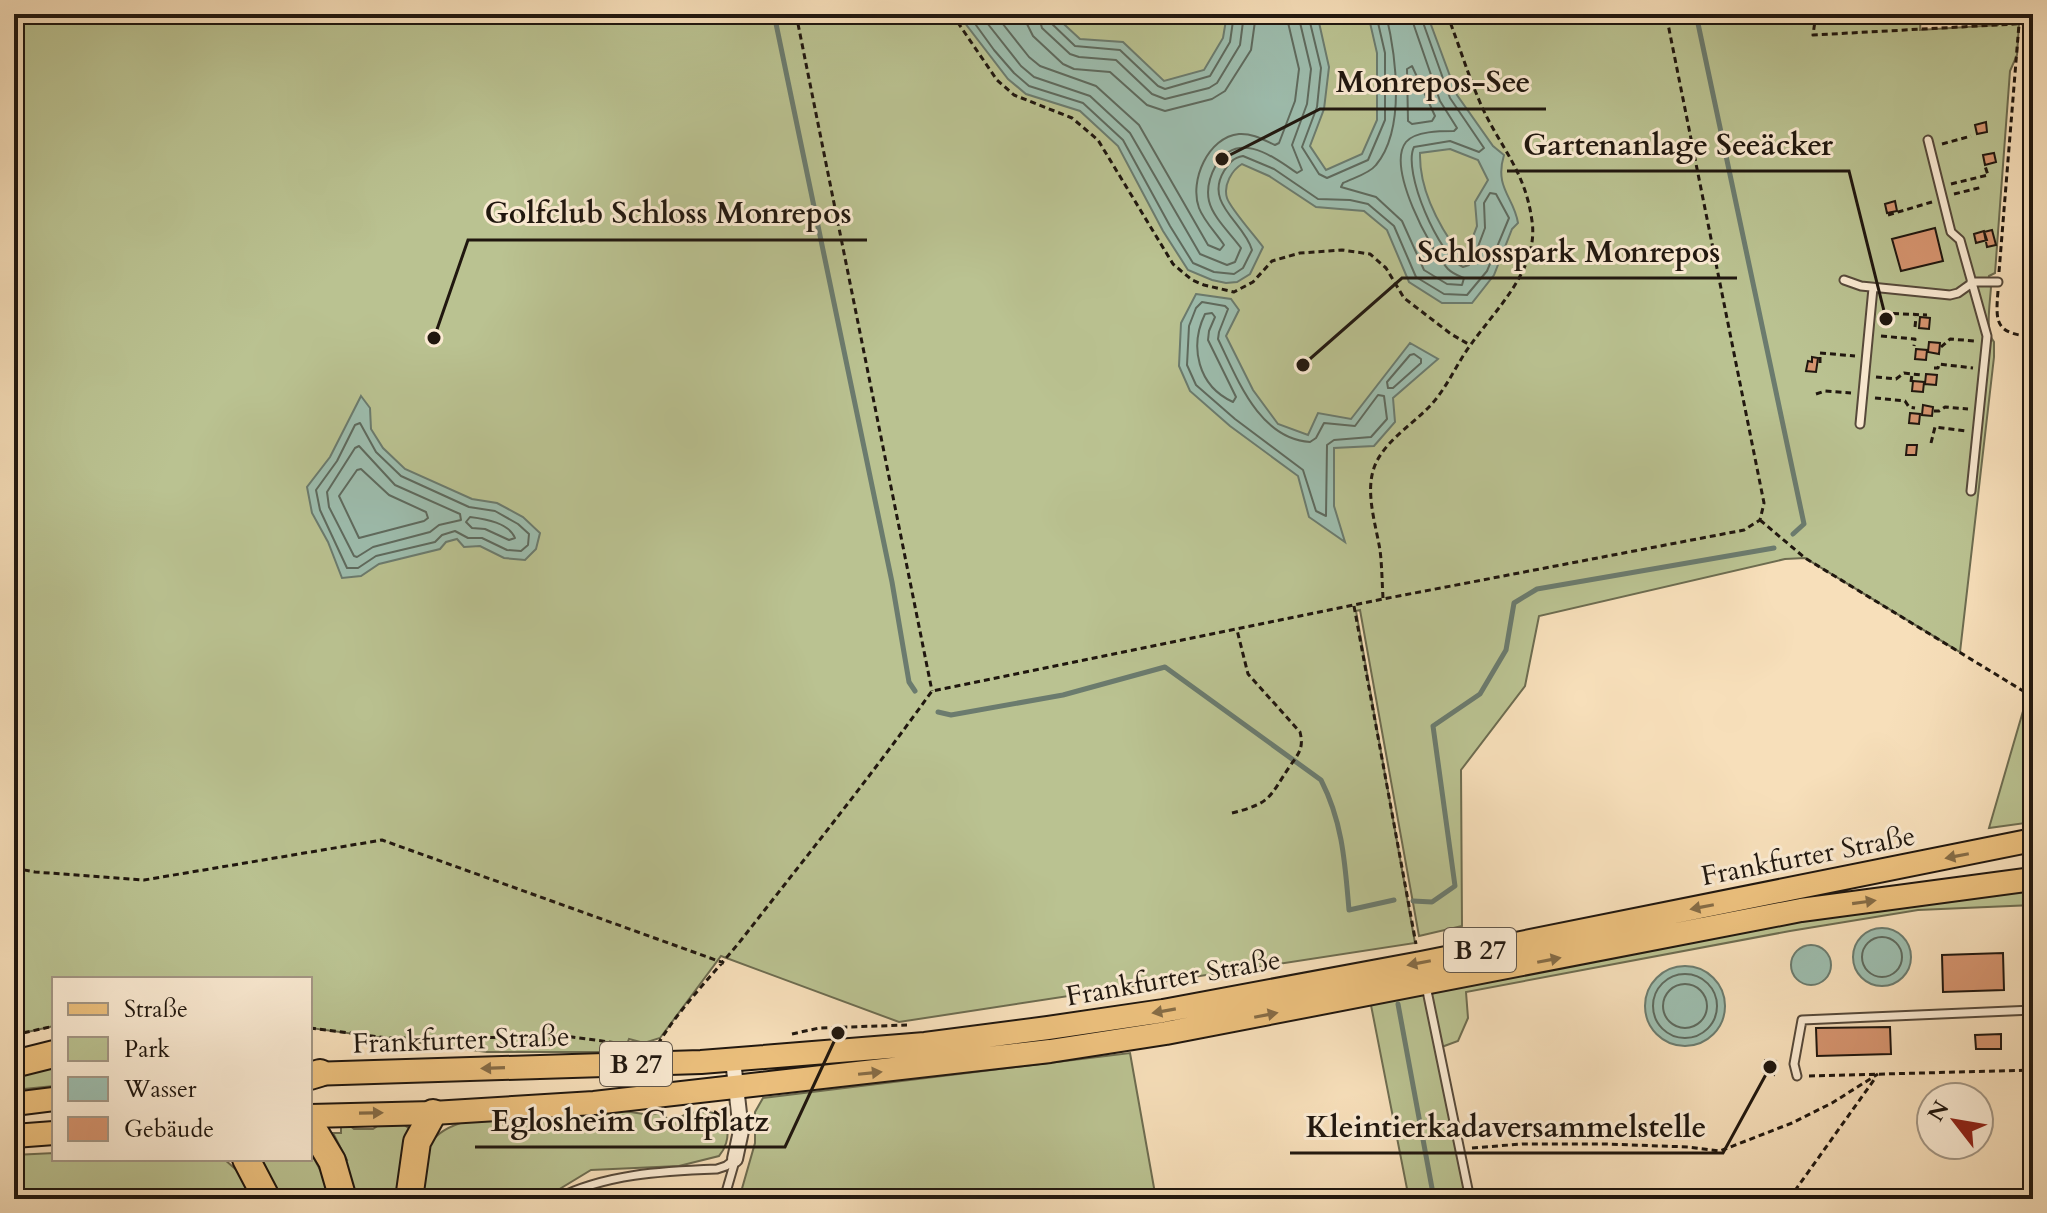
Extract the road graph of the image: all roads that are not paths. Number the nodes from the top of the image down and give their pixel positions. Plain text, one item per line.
1 (1929, 144) road end
2 (1844, 280) dead end
3 (1972, 282) junction
4 (1998, 282) road end
5 (1873, 288) junction
6 (1860, 424) dead end
7 (1971, 491) dead end
8 (2033, 840) edge
9 (2033, 879) edge
10 (1425, 984) junction
11 (2033, 1010) edge
12 (52, 1054) edge
13 (733, 1060) junction
14 (14, 1064) edge
15 (313, 1074) edge
16 (1797, 1076) road end
17 (737, 1087) junction
18 (52, 1099) edge
19 (14, 1104) edge
20 (433, 1113) junction
21 (312, 1116) edge
22 (312, 1127) edge
23 (52, 1133) edge
24 (14, 1136) edge
25 (735, 1159) junction
26 (246, 1164) edge
27 (267, 1199) edge
28 (343, 1199) edge
29 (409, 1199) edge
30 (556, 1199) edge
31 (724, 1199) edge
32 (1470, 1199) edge

1 - 3 lane
2 - 5 lane
3 - 4 lane
3 - 5 lane
3 - 7 lane
5 - 6 lane
8 -> 13 main road, Frankfurter Straße / B 27
10 -> 9 main road, Frankfurter Straße / B 27
17 -> 10 main road, Frankfurter Straße / B 27
10 - 32 lane
11 - 16 lane
12 - 14 highway
13 -> 15 main road, Frankfurter Straße / B 27
13 - 17 street
17 - 20 main road, Frankfurter Straße / B 27
17 - 25 street
18 - 19 main road
21 -> 20 main road, Frankfurter Straße / B 27
20 - 29 highway
22 - 28 highway
23 - 24 main road
25 - 30 lane
25 - 31 lane
26 - 27 highway

